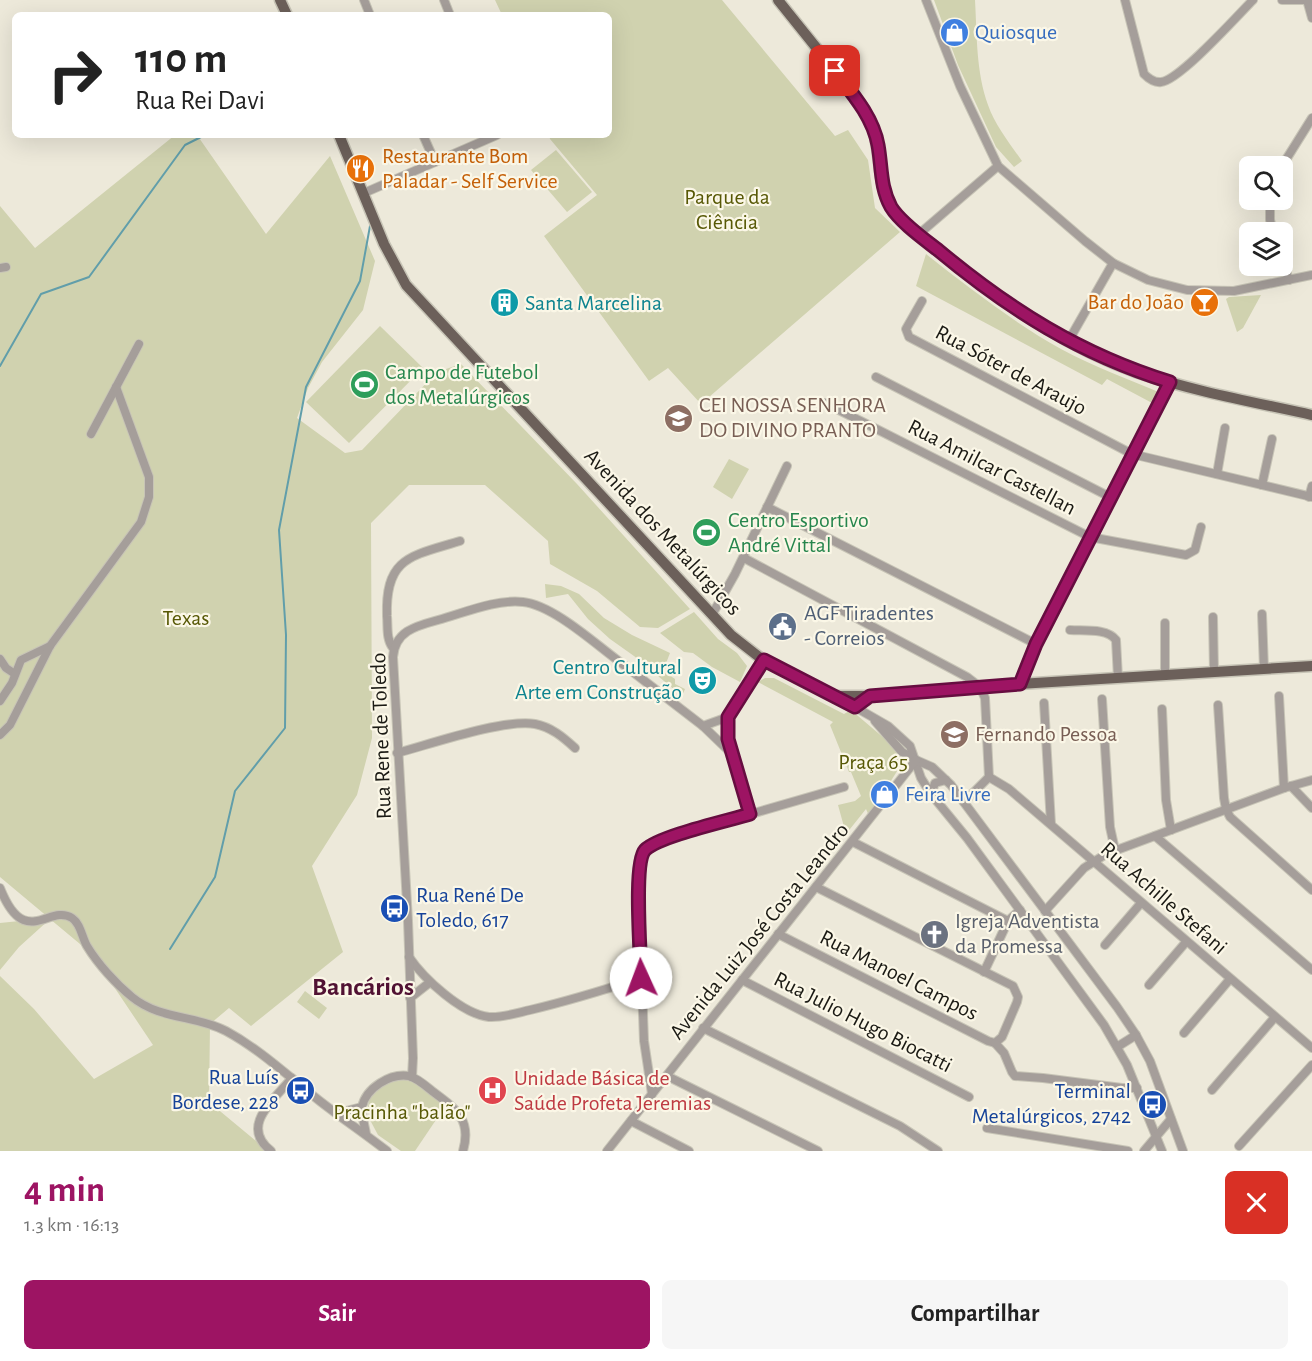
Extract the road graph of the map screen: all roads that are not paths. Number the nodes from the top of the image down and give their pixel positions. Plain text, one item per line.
1 (778, 0) edge
2 (926, 0) edge
3 (1125, 0) edge
4 (1253, 0) edge
5 (1282, 0) edge
6 (1309, 0) edge
7 (1312, 18) edge
8 (1312, 118) edge
9 (340, 138) edge
10 (424, 138) edge
11 (490, 138) edge
12 (1288, 156) edge
13 (435, 162) junction
14 (998, 166) junction
15 (364, 193) junction
16 (919, 234) junction
17 (1113, 263) junction
18 (1312, 275) edge
19 (1288, 276) edge
20 (1289, 280) junction
21 (922, 301) dead end
22 (1069, 340) junction
23 (139, 344) dead end
24 (876, 377) dead end
25 (1170, 382) junction
26 (116, 387) junction
27 (825, 403) dead end
28 (1312, 415) edge
29 (1225, 428) dead end
30 (91, 434) dead end
31 (1272, 439) dead end
32 (1132, 454) junction
33 (787, 466) dead end
34 (1217, 474) junction
35 (1262, 485) junction
36 (1312, 486) edge
37 (1110, 497) junction
38 (1311, 497) edge
39 (767, 507) junction
40 (1201, 527) dead end
41 (1090, 537) junction
42 (459, 541) dead end
43 (744, 558) junction
44 (713, 613) junction
45 (1262, 614) dead end
46 (1213, 617) dead end
47 (1165, 623) dead end
48 (1070, 630) dead end
49 (1036, 644) junction
50 (50, 646) junction
51 (393, 648) junction
52 (0, 659) edge
53 (764, 660) junction
54 (1312, 666) edge
55 (1264, 669) junction
56 (1214, 672) junction
57 (15, 674) junction
58 (1165, 676) junction
59 (1118, 678) junction
60 (1020, 684) junction
61 (980, 687) junction
62 (835, 696) junction
63 (870, 696) junction
64 (1279, 696) dead end
65 (1102, 699) dead end
66 (0, 701) edge
67 (1044, 703) dead end
68 (1218, 705) dead end
69 (855, 707) junction
70 (1162, 709) dead end
71 (728, 717) junction
72 (703, 726) junction
73 (0, 735) edge
74 (575, 748) dead end
75 (397, 753) junction
76 (732, 753) junction
77 (916, 760) junction
78 (989, 777) junction
79 (946, 780) junction
80 (1312, 780) edge
81 (844, 787) dead end
82 (1287, 787) junction
83 (931, 794) junction
84 (964, 802) junction
85 (1312, 808) edge
86 (1226, 809) junction
87 (750, 814) junction
88 (1051, 824) junction
89 (1171, 830) junction
90 (1155, 836) junction
91 (854, 842) junction
92 (1115, 849) junction
93 (1094, 861) junction
94 (816, 887) junction
95 (0, 888) edge
96 (1312, 890) edge
97 (1141, 903) junction
98 (1020, 910) junction
99 (1045, 911) junction
100 (1008, 921) junction
101 (778, 934) junction
102 (1186, 942) junction
103 (1105, 945) dead end
104 (409, 957) junction
105 (1312, 970) edge
106 (984, 972) junction
107 (641, 978) junction
108 (1230, 979) junction
109 (742, 980) junction
110 (429, 983) junction
111 (1149, 985) dead end
112 (410, 998) junction
113 (1275, 1017) junction
114 (703, 1028) junction
115 (1184, 1033) dead end
116 (1136, 1035) junction
117 (998, 1040) junction
118 (1117, 1047) junction
119 (1312, 1048) edge
120 (1312, 1065) edge
121 (667, 1076) junction
122 (412, 1077) junction
123 (292, 1078) junction
124 (1137, 1088) junction
125 (1212, 1090) dead end
126 (652, 1094) junction
127 (969, 1096) dead end
128 (362, 1107) junction
129 (338, 1113) junction
130 (1171, 1119) junction
131 (631, 1121) junction
132 (987, 1128) dead end
133 (366, 1134) junction
134 (1157, 1136) junction
135 (1239, 1146) dead end
136 (271, 1151) edge
137 (387, 1151) edge
138 (463, 1151) edge
139 (607, 1151) edge
140 (689, 1151) edge
141 (818, 1151) edge
142 (938, 1151) edge
143 (1128, 1151) edge
144 (1144, 1151) edge
145 (1162, 1151) edge
146 (1183, 1151) edge

1 - 16 main road
2 - 14 street
3 - 4 street
5 - 6 street
6 - 7 street
8 - 12 street
9 - 15 main road, Avenida dos Metalúrgicos
10 - 13 street
11 - 13 street
13 - 15 street
14 - 16 street
14 - 17 street
15 - 44 main road, Avenida dos Metalúrgicos
16 - 22 main road
17 - 20 street
17 - 22 street
18 - 20 street
19 - 20 street
21 - 32 street, Rua Sóter de Araujo
22 - 25 main road
23 - 26 street
24 - 37 street, Rua Amilcar Castellan
25 - 28 main road
25 - 32 street
26 - 30 street
26 - 50 street
27 - 41 street, Rua Amilcar Castellan
29 - 34 street
31 - 35 street
32 - 34 street
32 - 37 street
33 - 39 street
34 - 35 street
35 - 38 street
36 - 38 street
37 - 41 street
39 - 43 street
39 - 49 street
40 - 41 street, Rua Amilcar Castellan
41 - 49 street
42 - 51 street
43 - 44 street
43 - 61 street
44 - 53 main road, Avenida dos Metalúrgicos
45 - 55 street
46 - 56 street
47 - 58 street
48 - 59 street
49 - 60 street
50 - 57 street
50 - 73 street
51 - 72 street, Rua Rene de Toledo
51 - 75 street, Rua Rene de Toledo
52 - 57 street
53 - 62 main road, Avenida dos Metalúrgicos
53 - 71 street
54 - 55 main road
55 - 56 main road
56 - 58 main road
57 - 66 street
58 - 59 main road
59 - 60 main road
60 - 61 main road
61 - 63 main road
61 - 78 street
62 - 63 main road
62 - 69 main road, Avenida dos Metalúrgicos
63 - 69 main road
64 - 82 street
65 - 92 street
67 - 88 street
68 - 86 street
69 - 77 street, Avenida dos Metalúrgicos
70 - 89 street
71 - 72 street
71 - 76 street
72 - 76 street, Rua Rene de Toledo
74 - 75 street
75 - 104 street, Rua Rene de Toledo
76 - 87 street
77 - 79 street, Avenida dos Metalúrgicos
77 - 83 street, Avenida dos Metalúrgicos
77 - 91 street, Avenida Luiz José Costa Leandro
78 - 84 street
78 - 88 street, Rua Achille Stefani
79 - 83 street
79 - 84 street, Avenida dos Metalúrgicos
80 - 82 street
81 - 87 street
82 - 85 street
82 - 86 street
83 - 98 street, Avenida dos Metalúrgicos
84 - 99 street, Avenida dos Metalúrgicos
86 - 89 street
86 - 96 street
87 - 107 street
88 - 93 street, Rua Achille Stefani
89 - 90 street
90 - 92 street
90 - 105 street
91 - 94 street, Avenida Luiz José Costa Leandro
91 - 100 street
92 - 93 street
93 - 97 street, Rua Achille Stefani
93 - 99 street
94 - 101 street, Avenida Luiz José Costa Leandro
94 - 106 street
95 - 123 street
97 - 102 street, Rua Achille Stefani
97 - 103 street
98 - 100 street
98 - 118 street, Avenida dos Metalúrgicos
99 - 116 street, Avenida dos Metalúrgicos
100 - 106 street
101 - 109 street, Avenida Luiz José Costa Leandro
101 - 117 street, Rua Manoel Campos
102 - 108 street, Rua Achille Stefani
102 - 111 street
104 - 110 street
104 - 112 street, Rua Rene de Toledo
106 - 117 street
107 - 110 street
107 - 126 street
108 - 113 street, Rua Achille Stefani
108 - 115 street
109 - 114 street, Avenida Luiz José Costa Leandro
109 - 127 street, Rua Julio Hugo Biocatti
110 - 112 street
112 - 122 street, Rua Rene de Toledo
113 - 119 street, Rua Achille Stefani
113 - 125 street
114 - 121 street, Avenida Luiz José Costa Leandro
114 - 142 street
116 - 118 street
116 - 130 street, Avenida dos Metalúrgicos
117 - 124 street
118 - 124 street, Avenida dos Metalúrgicos
120 - 135 street
121 - 126 street, Avenida Luiz José Costa Leandro
121 - 141 street
122 - 128 street
122 - 138 street
123 - 129 street
123 - 136 street
124 - 134 street, Avenida dos Metalúrgicos
126 - 131 street, Avenida Luiz José Costa Leandro
128 - 129 street
128 - 133 street
129 - 133 street
130 - 134 street
130 - 146 street, Avenida dos Metalúrgicos
131 - 139 street, Avenida Luiz José Costa Leandro
131 - 140 street
132 - 143 street
133 - 137 street
134 - 144 street
134 - 145 street, Avenida dos Metalúrgicos

